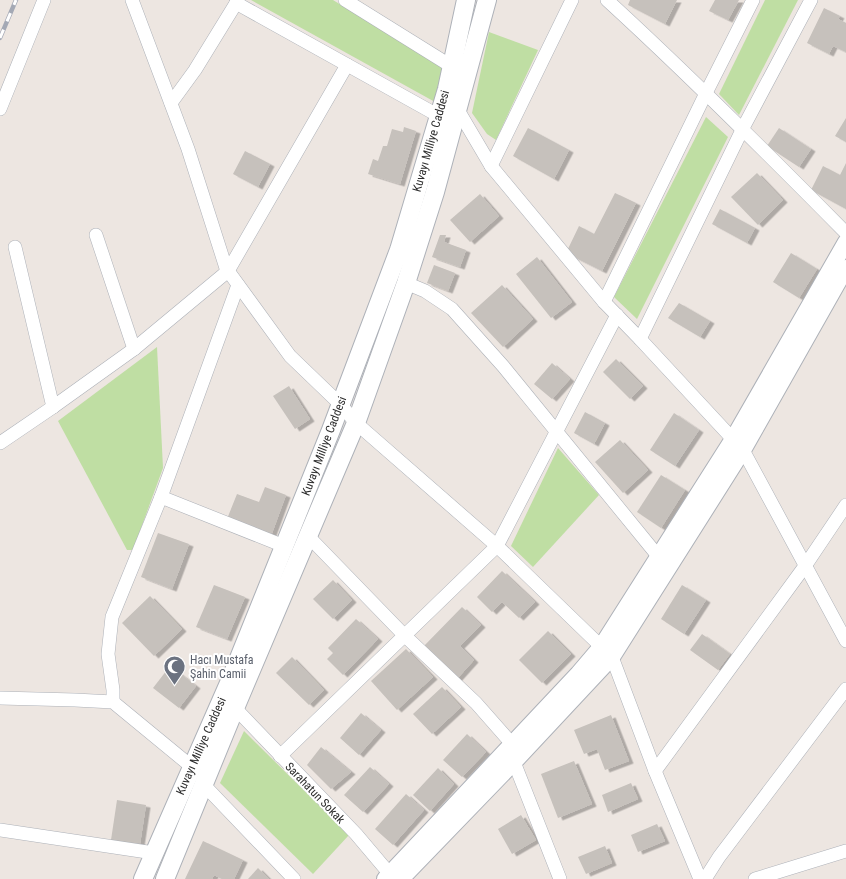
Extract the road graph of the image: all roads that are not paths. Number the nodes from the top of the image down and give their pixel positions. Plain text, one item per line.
1 (44, 0) edge
2 (132, 0) edge
3 (345, 0) edge
4 (466, 0) edge
5 (486, 0) edge
6 (572, 0) edge
7 (608, 0) edge
8 (753, 0) edge
9 (811, 0) edge
10 (237, 1) edge
11 (347, 65) junction
12 (452, 66) junction
13 (706, 94) junction
14 (171, 103) junction
15 (0, 109) edge
16 (458, 110) junction
17 (439, 116) junction
18 (743, 128) junction
19 (491, 166) junction
20 (846, 233) edge
21 (96, 234) dead end
22 (846, 242) edge
23 (15, 247) dead end
24 (846, 268) edge
25 (228, 271) junction
26 (406, 283) junction
27 (238, 285) junction
28 (604, 302) junction
29 (616, 316) junction
30 (640, 339) junction
31 (134, 349) junction
32 (341, 405) junction
33 (53, 407) junction
34 (356, 423) junction
35 (556, 431) junction
36 (0, 443) edge
37 (738, 444) junction
38 (161, 497) junction
39 (846, 505) edge
40 (308, 536) junction
41 (284, 546) junction
42 (497, 546) junction
43 (658, 556) junction
44 (805, 566) junction
45 (404, 635) junction
46 (846, 641) edge
47 (606, 652) junction
48 (846, 690) edge
49 (0, 698) edge
50 (113, 702) junction
51 (235, 708) junction
52 (512, 744) junction
53 (280, 756) junction
54 (514, 762) junction
55 (192, 766) junction
56 (655, 771) junction
57 (204, 785) junction
58 (0, 830) edge
59 (846, 851) edge
60 (154, 853) junction
61 (393, 878) edge
62 (143, 879) edge
63 (165, 879) edge
64 (294, 879) edge
65 (560, 879) edge
66 (700, 879) edge
67 (705, 879) edge
68 (755, 879) edge

1 - 15 street
2 - 14 street
3 - 12 street
4 - 12 main road, Kuvayı Milliye Caddesi
5 - 16 main road, Kuvayı Milliye Caddesi
6 - 19 street
7 - 13 street
8 - 13 street
9 - 18 street
10 - 11 street
10 - 14 street
11 - 17 street
11 - 25 street
12 - 17 main road, Kuvayı Milliye Caddesi
13 - 18 street
13 - 28 street
14 - 25 street
16 - 19 street
16 - 26 main road, Kuvayı Milliye Caddesi
17 - 32 main road, Kuvayı Milliye Caddesi
18 - 20 street
18 - 30 street
19 - 28 street
21 - 31 street
22 - 37 street
23 - 33 street
24 - 37 street
25 - 27 street
25 - 31 street
26 - 34 main road, Kuvayı Milliye Caddesi
26 - 35 street
27 - 32 street
27 - 38 street
28 - 29 street
29 - 30 street
29 - 35 street
30 - 37 street
31 - 33 street
32 - 34 street
32 - 41 main road, Kuvayı Milliye Caddesi
33 - 36 street
34 - 40 main road, Kuvayı Milliye Caddesi
34 - 42 street
35 - 42 street
35 - 43 street
37 - 43 street
37 - 44 street
37 - 47 street
38 - 41 street
38 - 50 street
39 - 44 street
40 - 45 street
40 - 51 main road, Kuvayı Milliye Caddesi
41 - 55 main road, Kuvayı Milliye Caddesi
42 - 45 street
42 - 47 street
43 - 47 street
44 - 46 street
44 - 56 street
45 - 52 street
45 - 53 street
47 - 52 street
47 - 54 street
47 - 56 street
48 - 67 street
49 - 50 street
50 - 55 street
51 - 53 street, Sarahatun Sokak
51 - 57 main road, Kuvayı Milliye Caddesi
52 - 61 street
53 - 61 street, Sarahatun Sokak
54 - 61 street
54 - 65 street
55 - 60 main road, Kuvayı Milliye Caddesi
56 - 66 street
57 - 63 main road, Kuvayı Milliye Caddesi
57 - 64 street
58 - 60 street
59 - 68 street
60 - 62 main road, Kuvayı Milliye Caddesi

